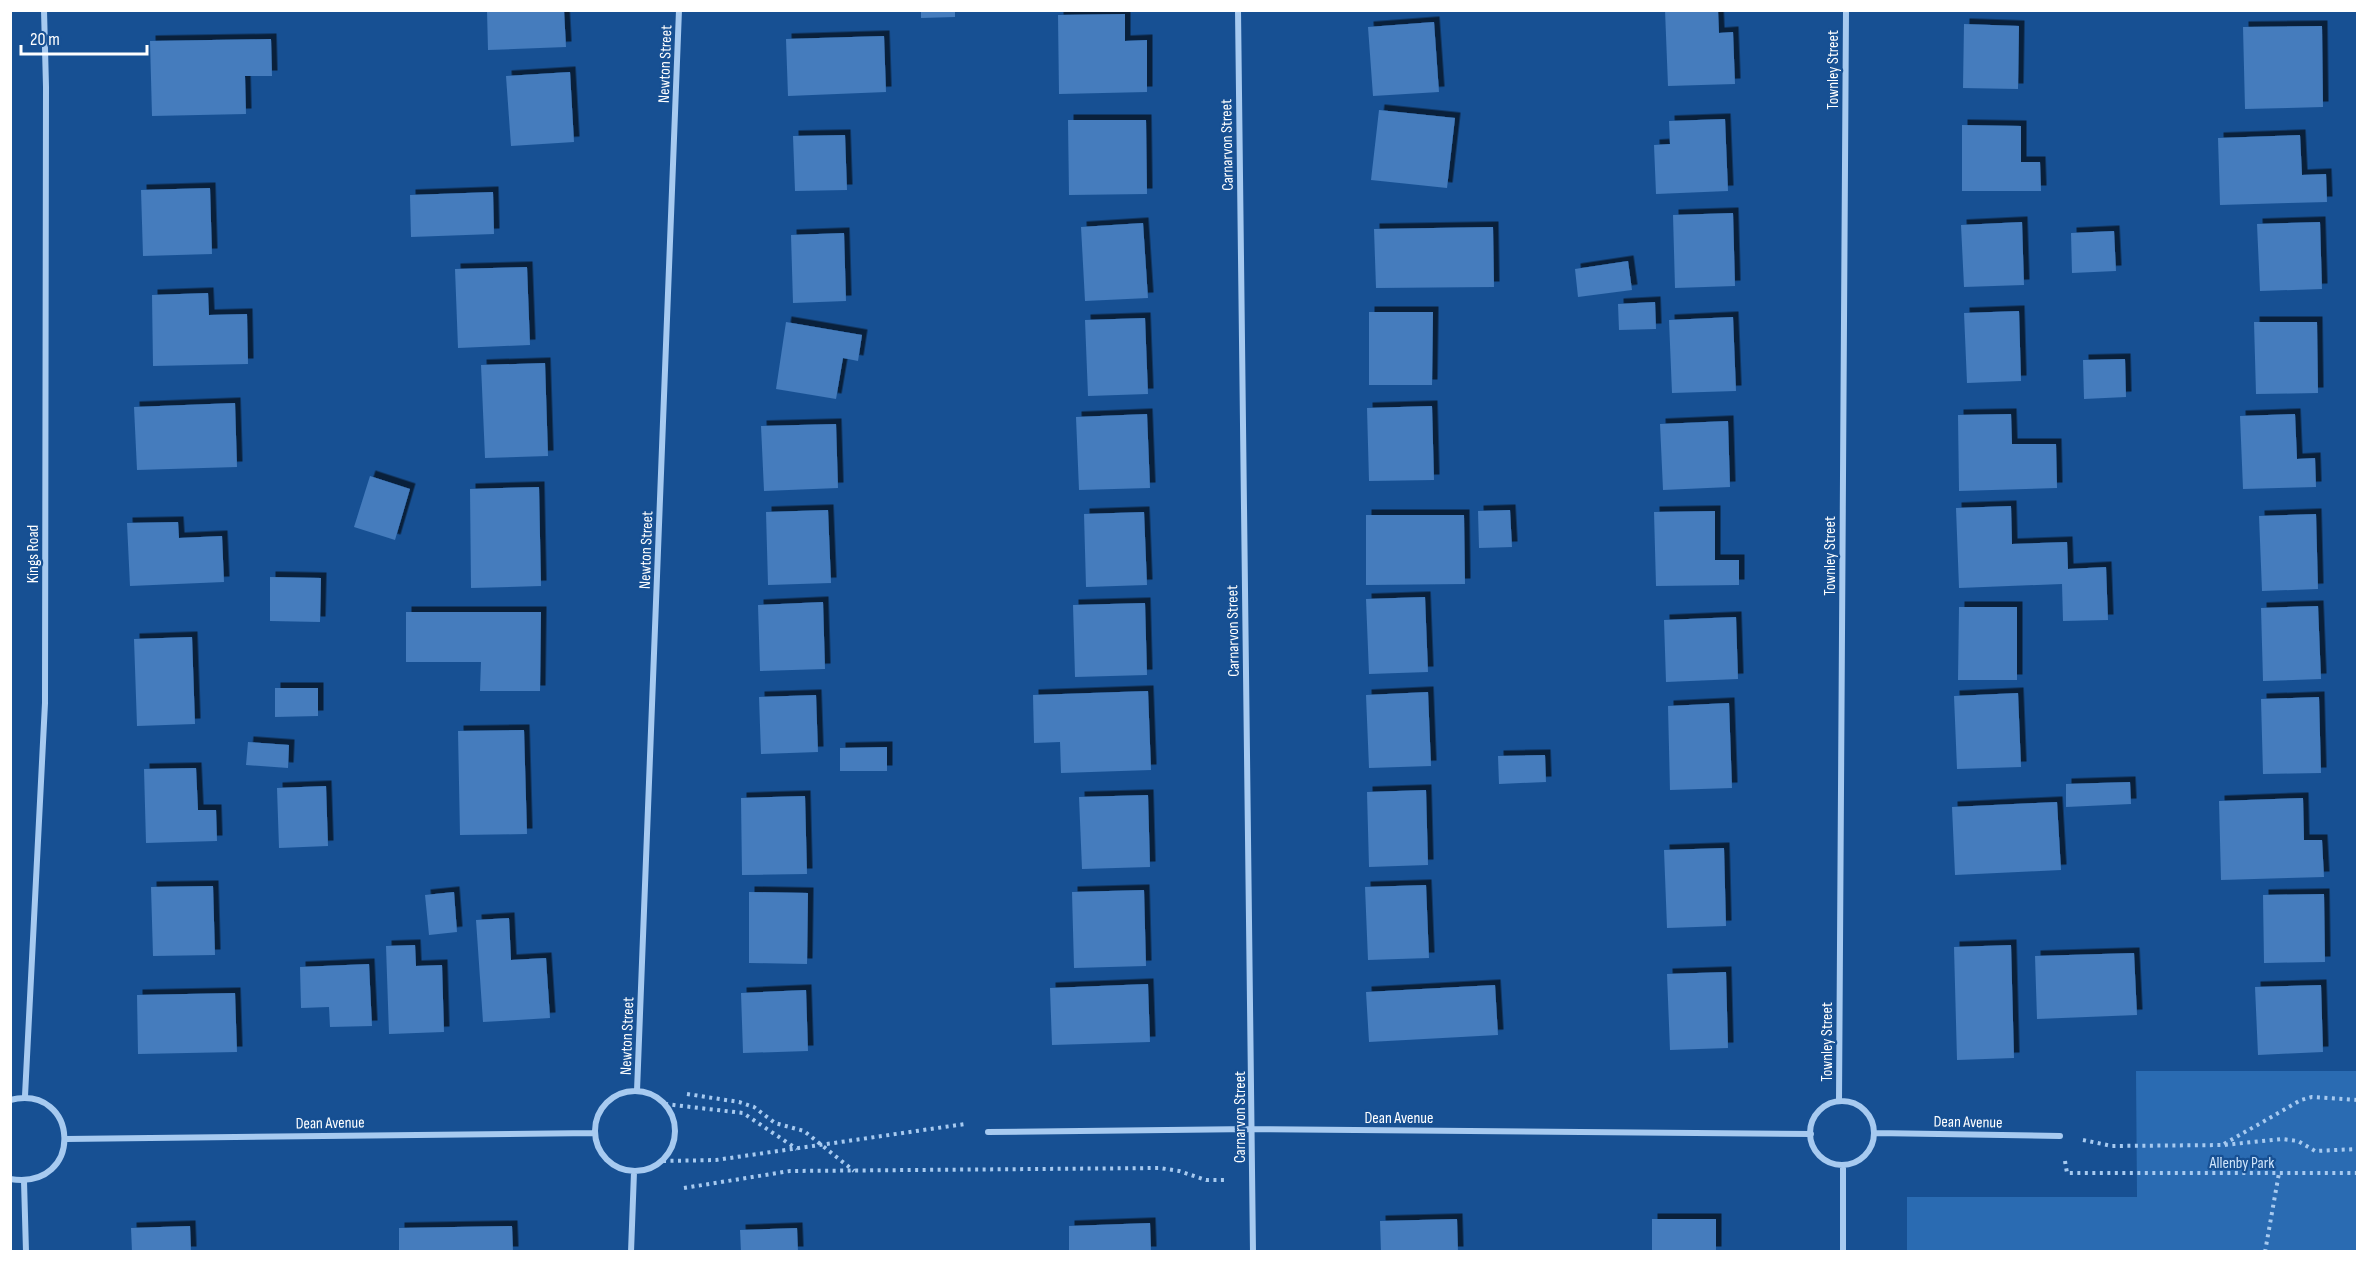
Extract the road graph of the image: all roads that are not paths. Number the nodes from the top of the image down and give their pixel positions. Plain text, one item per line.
1 (44, 10) edge
2 (680, 10) edge
3 (1238, 10) edge
4 (1846, 10) edge
5 (637, 1091) junction
6 (25, 1096) junction
7 (10, 1100) edge
8 (1839, 1101) junction
9 (1253, 1129) junction
10 (988, 1132) road end
11 (595, 1133) junction
12 (1875, 1133) junction
13 (1810, 1134) junction
14 (2060, 1136) road end
15 (66, 1139) junction
16 (1843, 1166) junction
17 (634, 1172) junction
18 (10, 1179) edge
19 (24, 1181) junction
20 (26, 1251) edge
21 (631, 1251) edge
22 (1253, 1251) edge
23 (1843, 1251) edge

1 - 6 street, Kings Road
2 - 5 street, Newton Street
3 - 9 street, Carnarvon Street
4 - 8 street, Townley Street
5 - 11 street
5 - 17 street
6 - 7 street
6 - 15 street
8 - 12 street
8 - 13 street
9 - 10 street, Dean Avenue
9 - 13 street, Dean Avenue
9 - 22 street, Carnarvon Street
11 - 15 street, Dean Avenue
11 - 17 street
12 - 14 street, Dean Avenue
12 - 16 street
13 - 16 street
15 - 19 street
16 - 23 street
17 - 21 street
18 - 19 street
19 - 20 street

